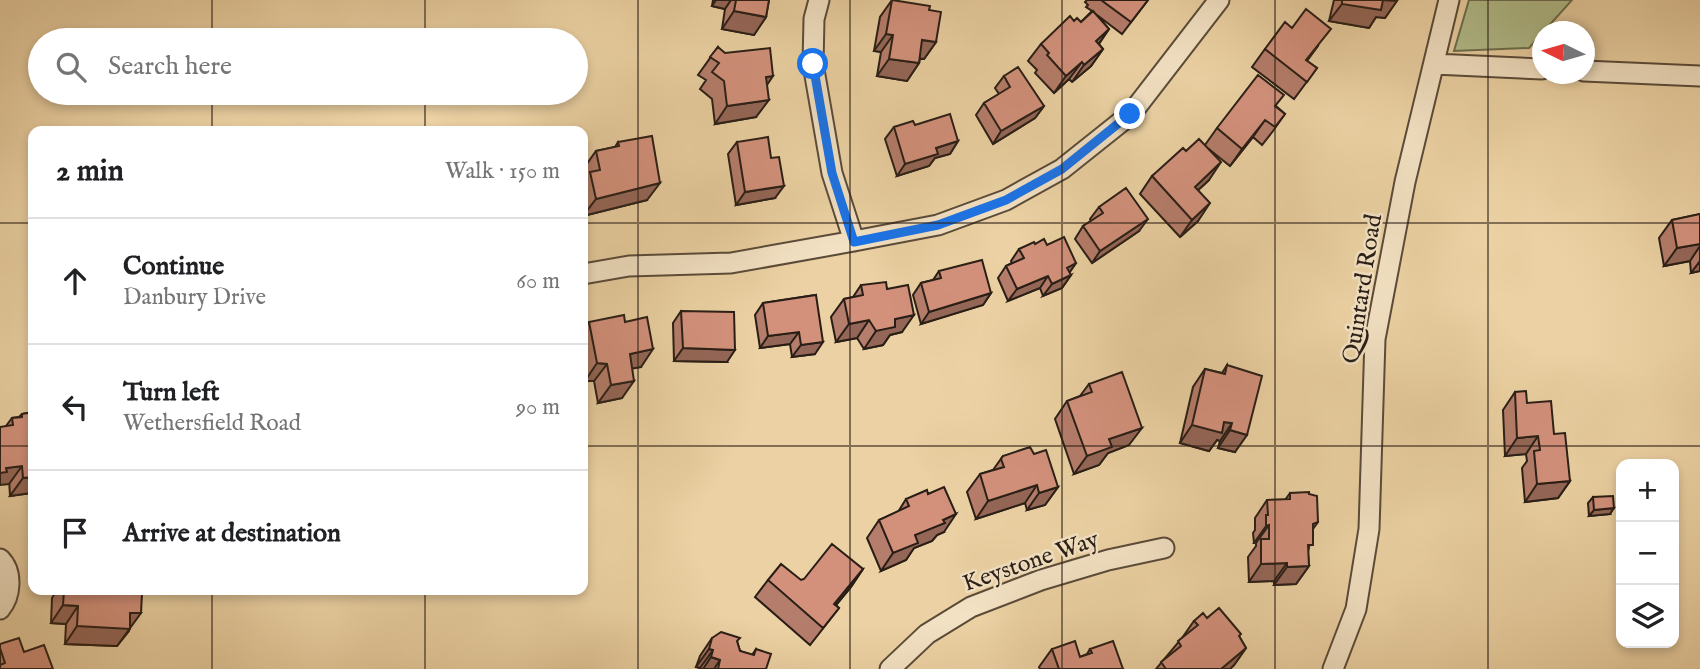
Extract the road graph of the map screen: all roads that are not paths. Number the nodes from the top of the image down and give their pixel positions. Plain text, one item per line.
1 (819, 0) edge
2 (1219, 0) edge
3 (1449, 0) edge
4 (1434, 64) junction
5 (1532, 69) edge
6 (1595, 71) edge
7 (1700, 76) edge
8 (854, 242) junction
9 (588, 273) edge
10 (1164, 548) dead end
11 (0, 559) edge
12 (0, 609) edge
13 (890, 669) edge
14 (1333, 669) edge

1 - 8 street
2 - 8 street
3 - 4 street, Quintard Road
4 - 5 street
4 - 14 street, Quintard Road
6 - 7 street
8 - 9 street
10 - 13 street, Keystone Way
11 - 12 street

